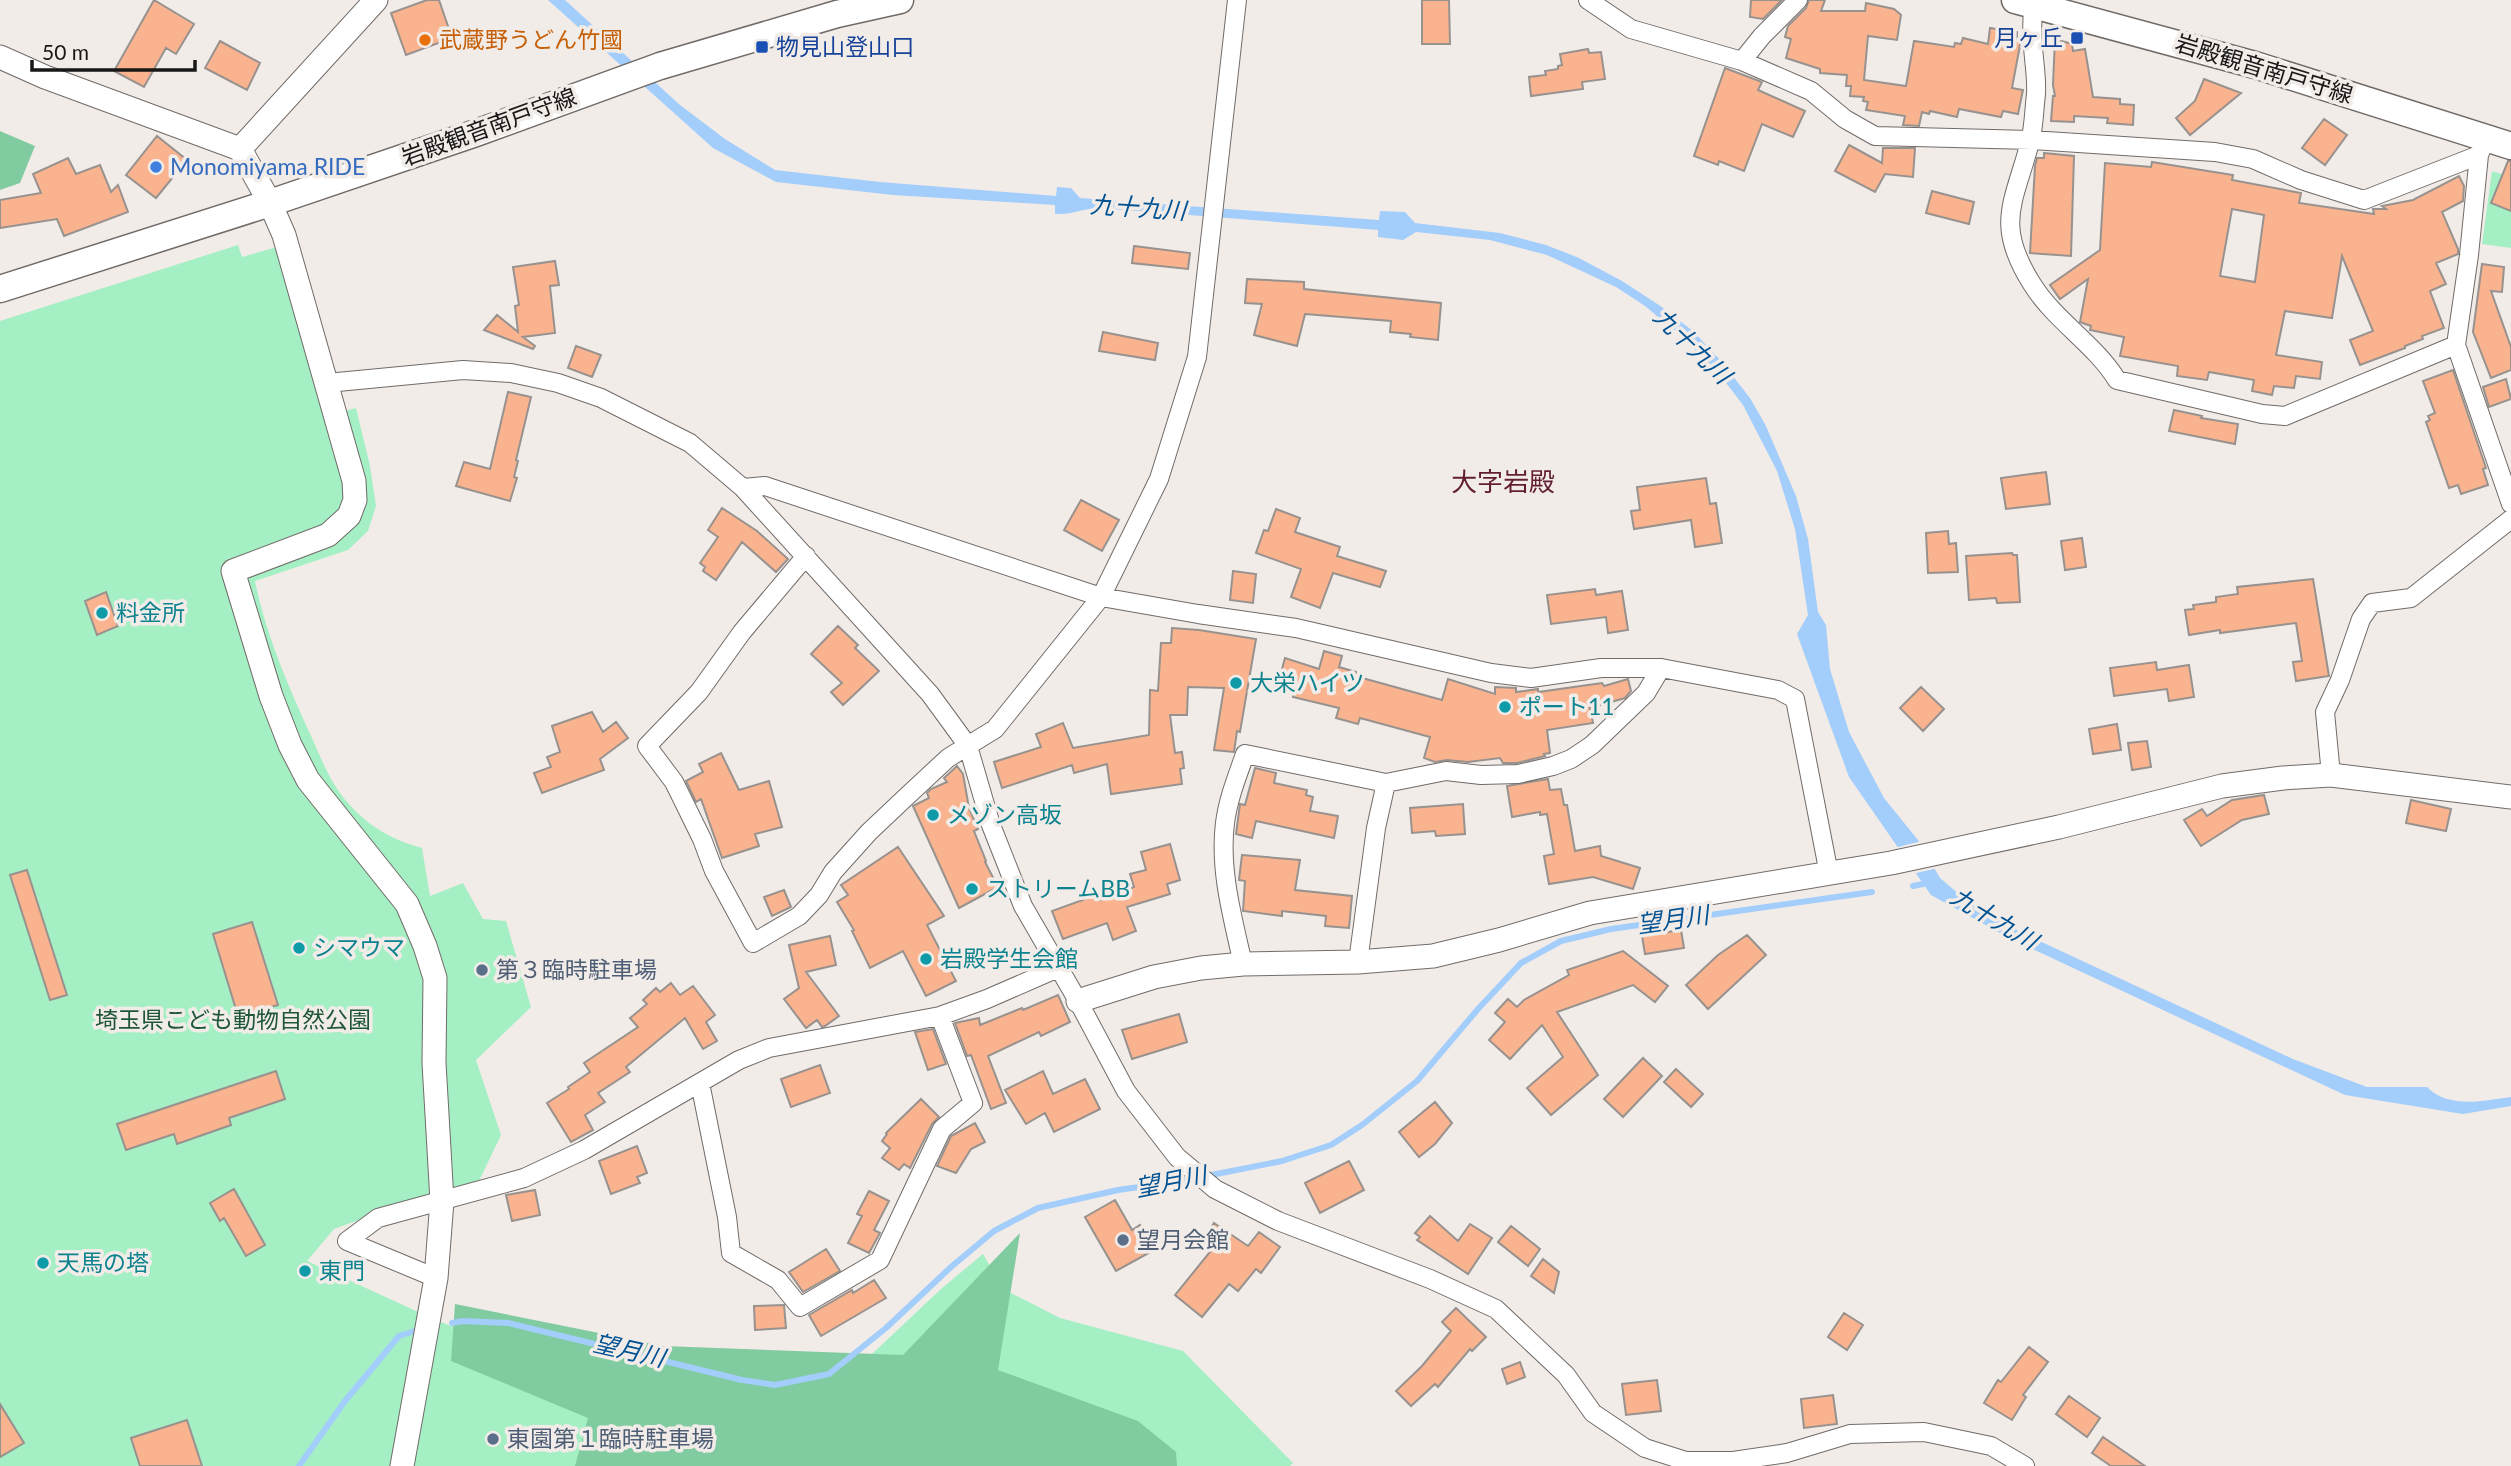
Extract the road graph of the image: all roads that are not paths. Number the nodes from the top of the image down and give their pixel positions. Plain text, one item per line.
1 (376, 0) edge
2 (900, 0) edge
3 (1237, 0) edge
4 (1588, 0) edge
5 (1798, 0) edge
6 (2024, 2) edge
7 (0, 57) edge
8 (1742, 61) junction
9 (2031, 140) junction
10 (2482, 146) junction
11 (2511, 146) edge
12 (240, 149) junction
13 (270, 203) junction
14 (0, 289) edge
15 (2456, 345) junction
16 (327, 383) junction
17 (743, 488) junction
18 (2511, 503) edge
19 (2511, 519) edge
20 (806, 556) junction
21 (1101, 597) junction
22 (1661, 668) junction
23 (968, 746) junction
24 (2331, 775) junction
25 (1386, 783) junction
26 (2511, 797) edge
27 (1829, 874) junction
28 (1358, 962) junction
29 (1243, 964) junction
30 (1058, 968) junction
31 (1078, 1000) junction
32 (940, 1016) junction
33 (700, 1083) junction
34 (442, 1201) junction
35 (436, 1278) junction
36 (402, 1466) edge
37 (2025, 1466) edge

1 - 12 street
2 - 13 main road, 岩殿観音南戸守線
3 - 21 street
4 - 8 street
5 - 8 street
6 - 9 street
6 - 10 main road, 岩殿観音南戸守線
7 - 12 street
8 - 9 street
9 - 10 street
9 - 15 street
10 - 11 main road, 岩殿観音南戸守線
10 - 15 street
12 - 13 street
13 - 14 main road, 岩殿観音南戸守線
13 - 16 street
15 - 18 street
16 - 17 street
16 - 34 street
17 - 20 street
17 - 21 street
19 - 24 street
20 - 23 street
20 - 23 street
21 - 22 street
21 - 23 street
22 - 25 street
22 - 27 street
23 - 30 street
24 - 26 street
24 - 27 street
25 - 28 street
25 - 29 street
27 - 28 street
28 - 29 street
29 - 31 street
30 - 31 street
30 - 32 street
31 - 37 street
32 - 33 street
32 - 33 street
33 - 34 street
34 - 35 street
34 - 35 street
35 - 36 street

